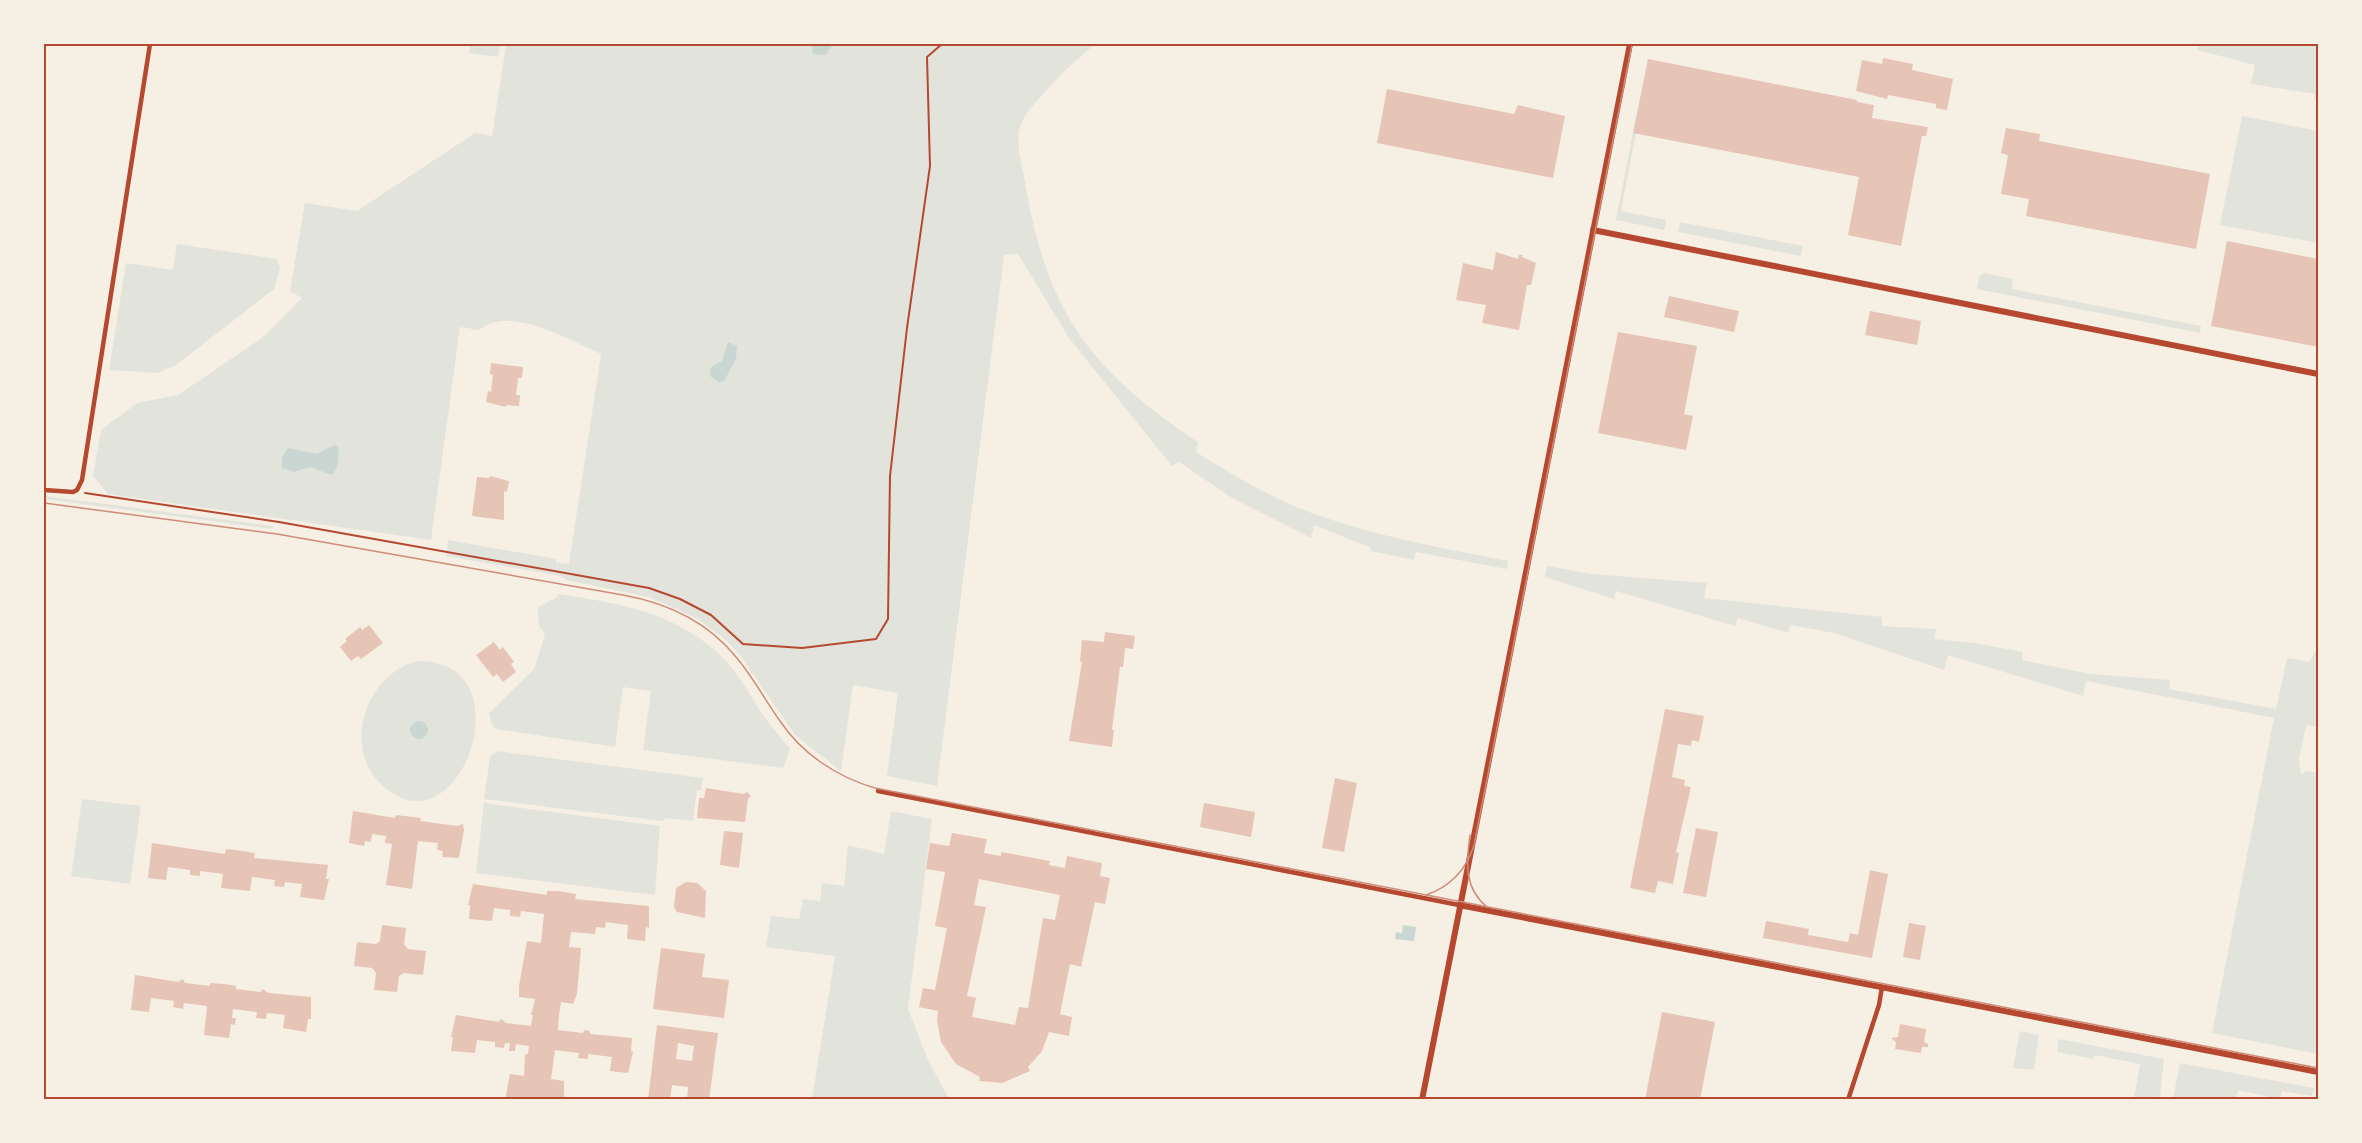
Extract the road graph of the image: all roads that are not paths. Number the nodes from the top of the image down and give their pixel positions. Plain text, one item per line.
1 (150, 44) edge
2 (1630, 44) edge
3 (1593, 231) junction
4 (2319, 374) edge
5 (44, 490) edge
6 (878, 791) dead end
7 (1459, 904) junction
8 (1882, 987) junction
9 (2319, 1072) edge
10 (1422, 1100) edge
11 (1848, 1100) edge

1 - 5 street
2 - 3 street
3 - 4 street
3 - 7 street
6 - 7 street
7 - 8 street
7 - 10 street
8 - 9 street
8 - 11 street

